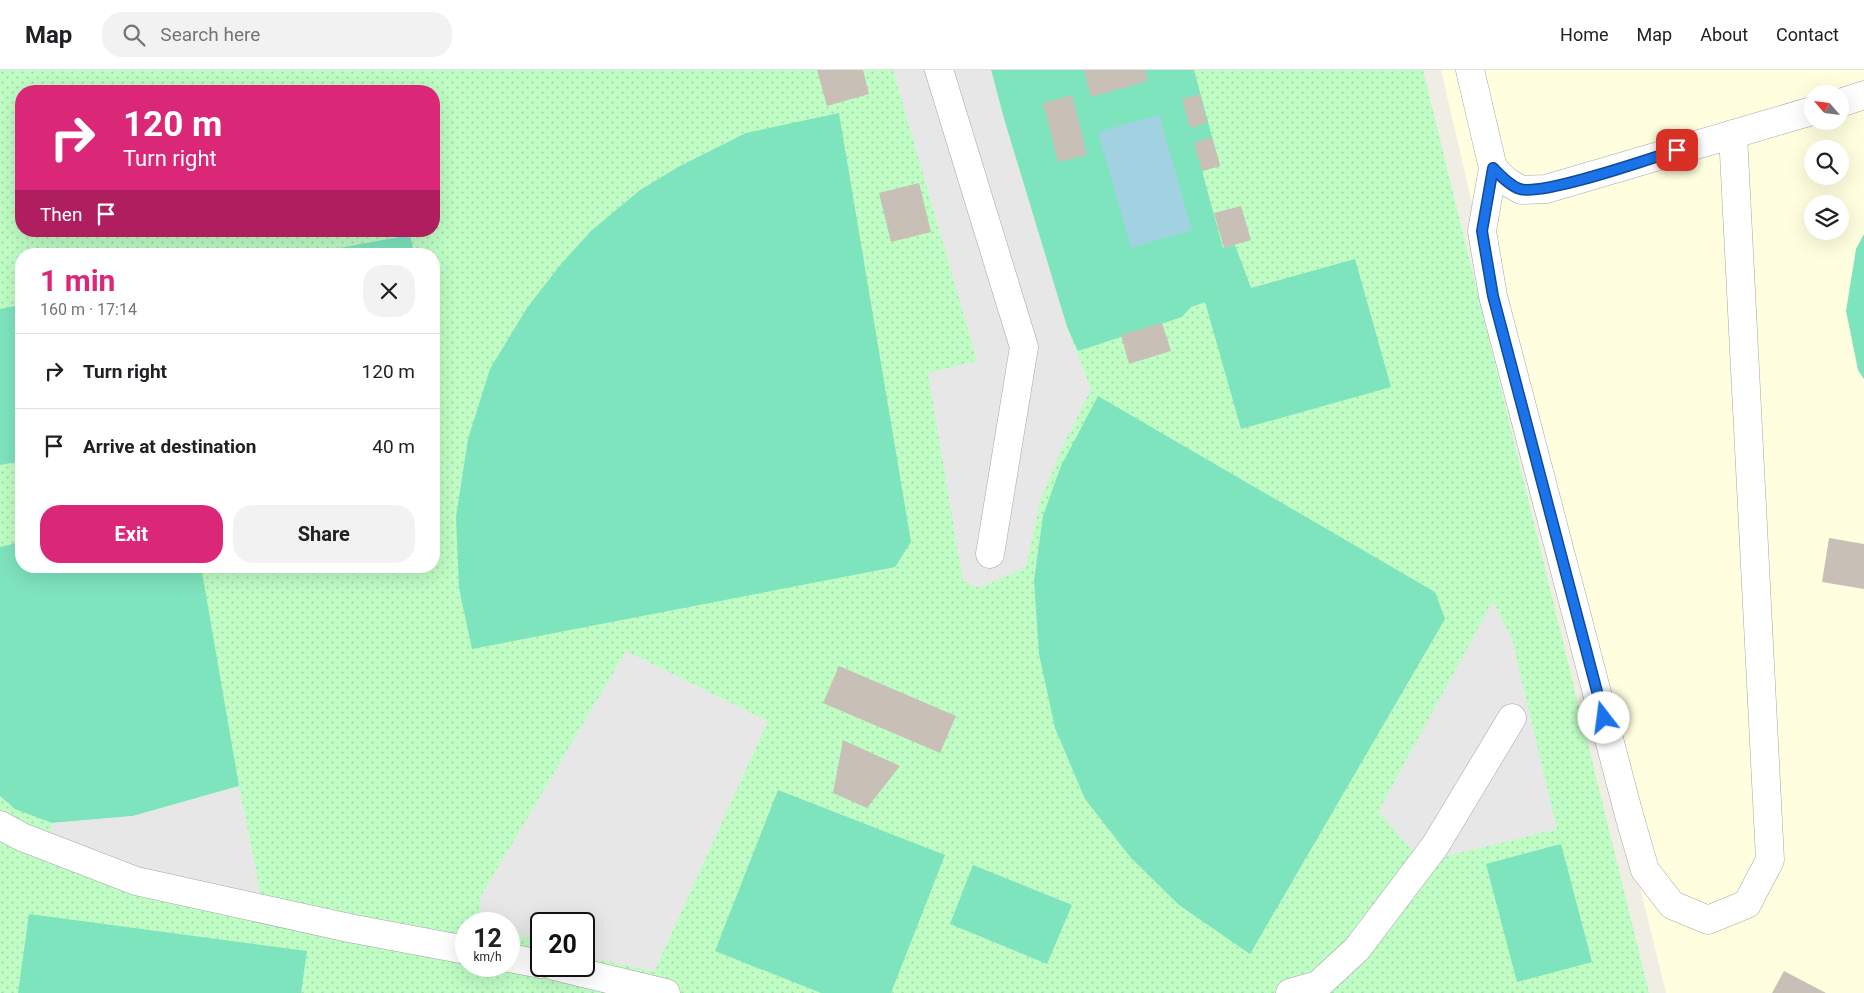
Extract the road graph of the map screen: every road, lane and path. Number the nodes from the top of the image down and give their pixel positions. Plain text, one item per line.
1 (940, 70) edge
2 (1470, 70) edge
3 (1864, 96) edge
4 (1849, 100) edge
5 (1804, 113) edge
6 (1733, 134) junction
7 (1493, 168) junction
8 (990, 554) dead end
9 (1512, 718) dead end
10 (0, 825) edge
11 (455, 948) edge
12 (595, 976) edge
13 (666, 993) edge
14 (1290, 993) edge

1 - 8 lane
2 - 7 lane
3 - 4 lane
5 - 6 lane
6 - 7 lane
6 - 7 lane
9 - 14 lane
10 - 11 lane
12 - 13 lane

